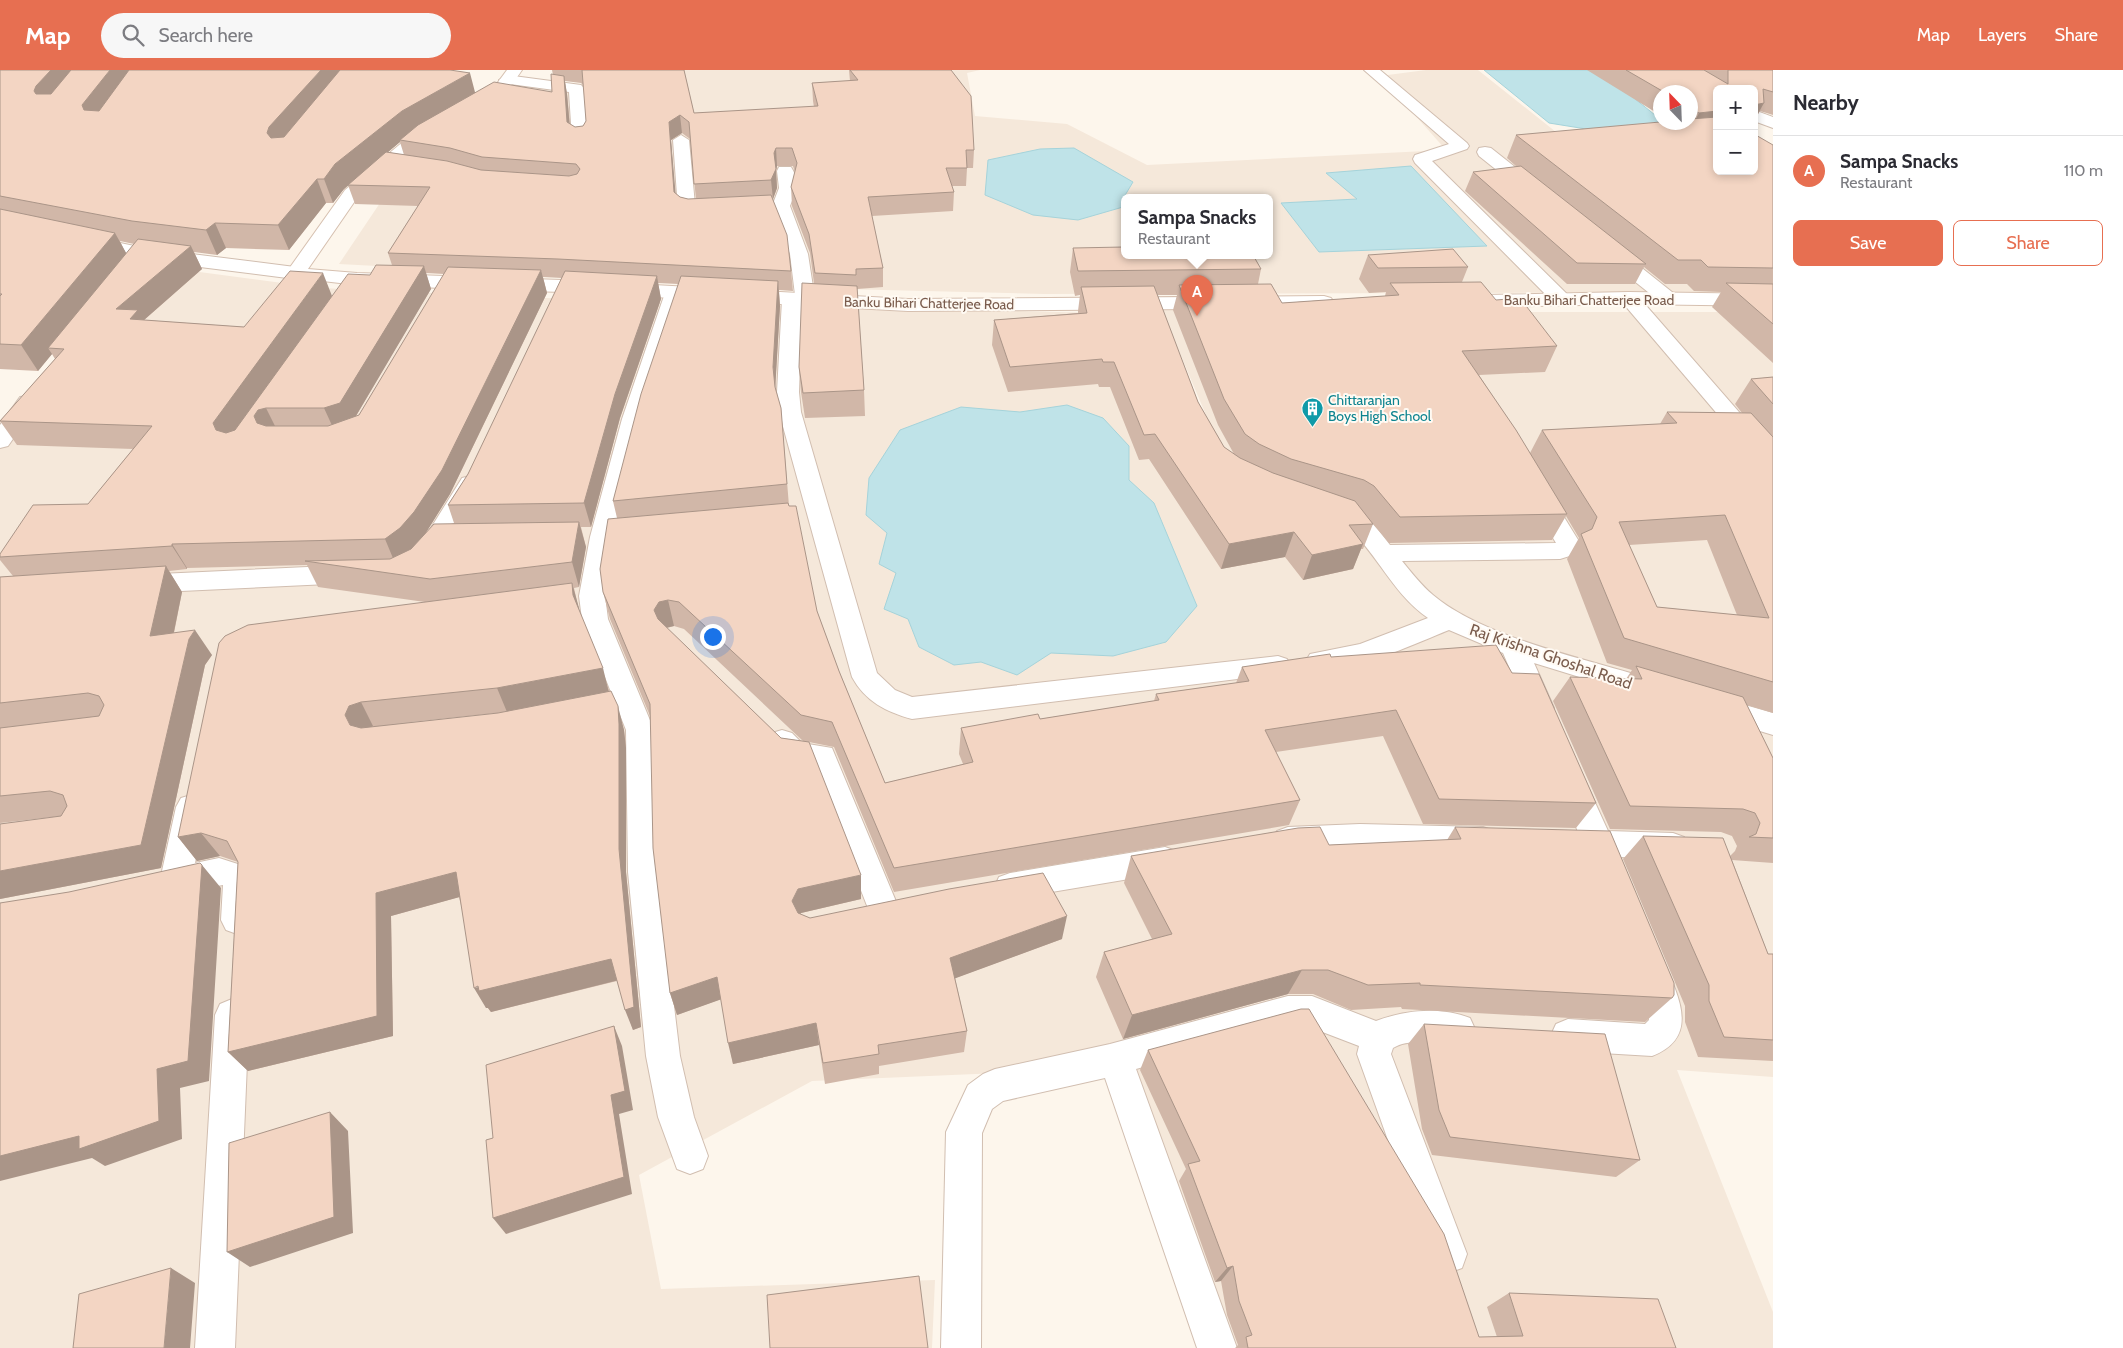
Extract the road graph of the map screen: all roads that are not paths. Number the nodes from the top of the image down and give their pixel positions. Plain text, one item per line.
1 (1370, 70) edge
2 (511, 75) edge
3 (1758, 117) edge
4 (1773, 123) edge
5 (580, 139) edge
6 (681, 140) dead end
7 (1484, 152) dead end
8 (389, 163) junction
9 (408, 166) edge
10 (785, 171) dead end
11 (1546, 201) edge
12 (781, 206) junction
13 (67, 238) edge
14 (1600, 244) edge
15 (296, 273) junction
16 (675, 293) junction
17 (1630, 298) junction
18 (798, 300) junction
19 (1562, 300) junction
20 (1670, 300) junction
21 (1773, 300) edge
22 (1465, 301) edge
23 (1339, 302) edge
24 (38, 386) edge
25 (0, 441) edge
26 (479, 464) edge
27 (1773, 465) edge
28 (1529, 478) edge
29 (1319, 506) edge
30 (630, 535) edge
31 (602, 537) junction
32 (574, 538) edge
33 (462, 540) edge
34 (1382, 554) junction
35 (370, 574) edge
36 (116, 585) edge
37 (1450, 620) junction
38 (1514, 647) junction
39 (628, 701) junction
40 (600, 707) edge
41 (1773, 724) edge
42 (766, 726) edge
43 (196, 782) edge
44 (1509, 841) edge
45 (1559, 842) edge
46 (1265, 843) edge
47 (1599, 843) junction
48 (1701, 847) edge
49 (1196, 854) edge
50 (1618, 888) edge
51 (985, 891) edge
52 (884, 910) edge
53 (1640, 943) edge
54 (1484, 1031) edge
55 (1543, 1034) edge
56 (1378, 1038) junction
57 (1115, 1058) junction
58 (690, 1156) dead end
59 (1459, 1286) edge
60 (215, 1348) edge
61 (961, 1348) edge
62 (1216, 1348) edge

1 - 19 street
2 - 5 street
2 - 8 street
3 - 4 street
6 - 12 street
7 - 11 street
8 - 9 street
8 - 15 street
10 - 12 street
12 - 18 street
13 - 15 street, Banku Bihari Chatterjee Road
14 - 20 street
15 - 16 street, Banku Bihari Chatterjee Road
16 - 18 street, Banku Bihari Chatterjee Road
16 - 31 street
17 - 19 street, Banku Bihari Chatterjee Road
17 - 20 street, Banku Bihari Chatterjee Road
17 - 27 street
18 - 23 street, Banku Bihari Chatterjee Road
18 - 37 street
19 - 22 street, Banku Bihari Chatterjee Road
20 - 21 street, Banku Bihari Chatterjee Road
24 - 25 street
26 - 33 street
28 - 34 street
29 - 34 street, Raj Krishna Ghoshal Road
30 - 31 street
31 - 32 street
31 - 39 street
34 - 37 street, Raj Krishna Ghoshal Road
35 - 36 street
37 - 38 street, Raj Krishna Ghoshal Road
38 - 41 street, Raj Krishna Ghoshal Road
38 - 47 street
39 - 40 street
39 - 58 street
42 - 52 street
43 - 60 street
44 - 46 street
45 - 47 street
47 - 48 street
47 - 50 street
49 - 51 street
53 - 55 street
54 - 56 street
56 - 57 street
56 - 59 street
57 - 61 street
57 - 62 street

